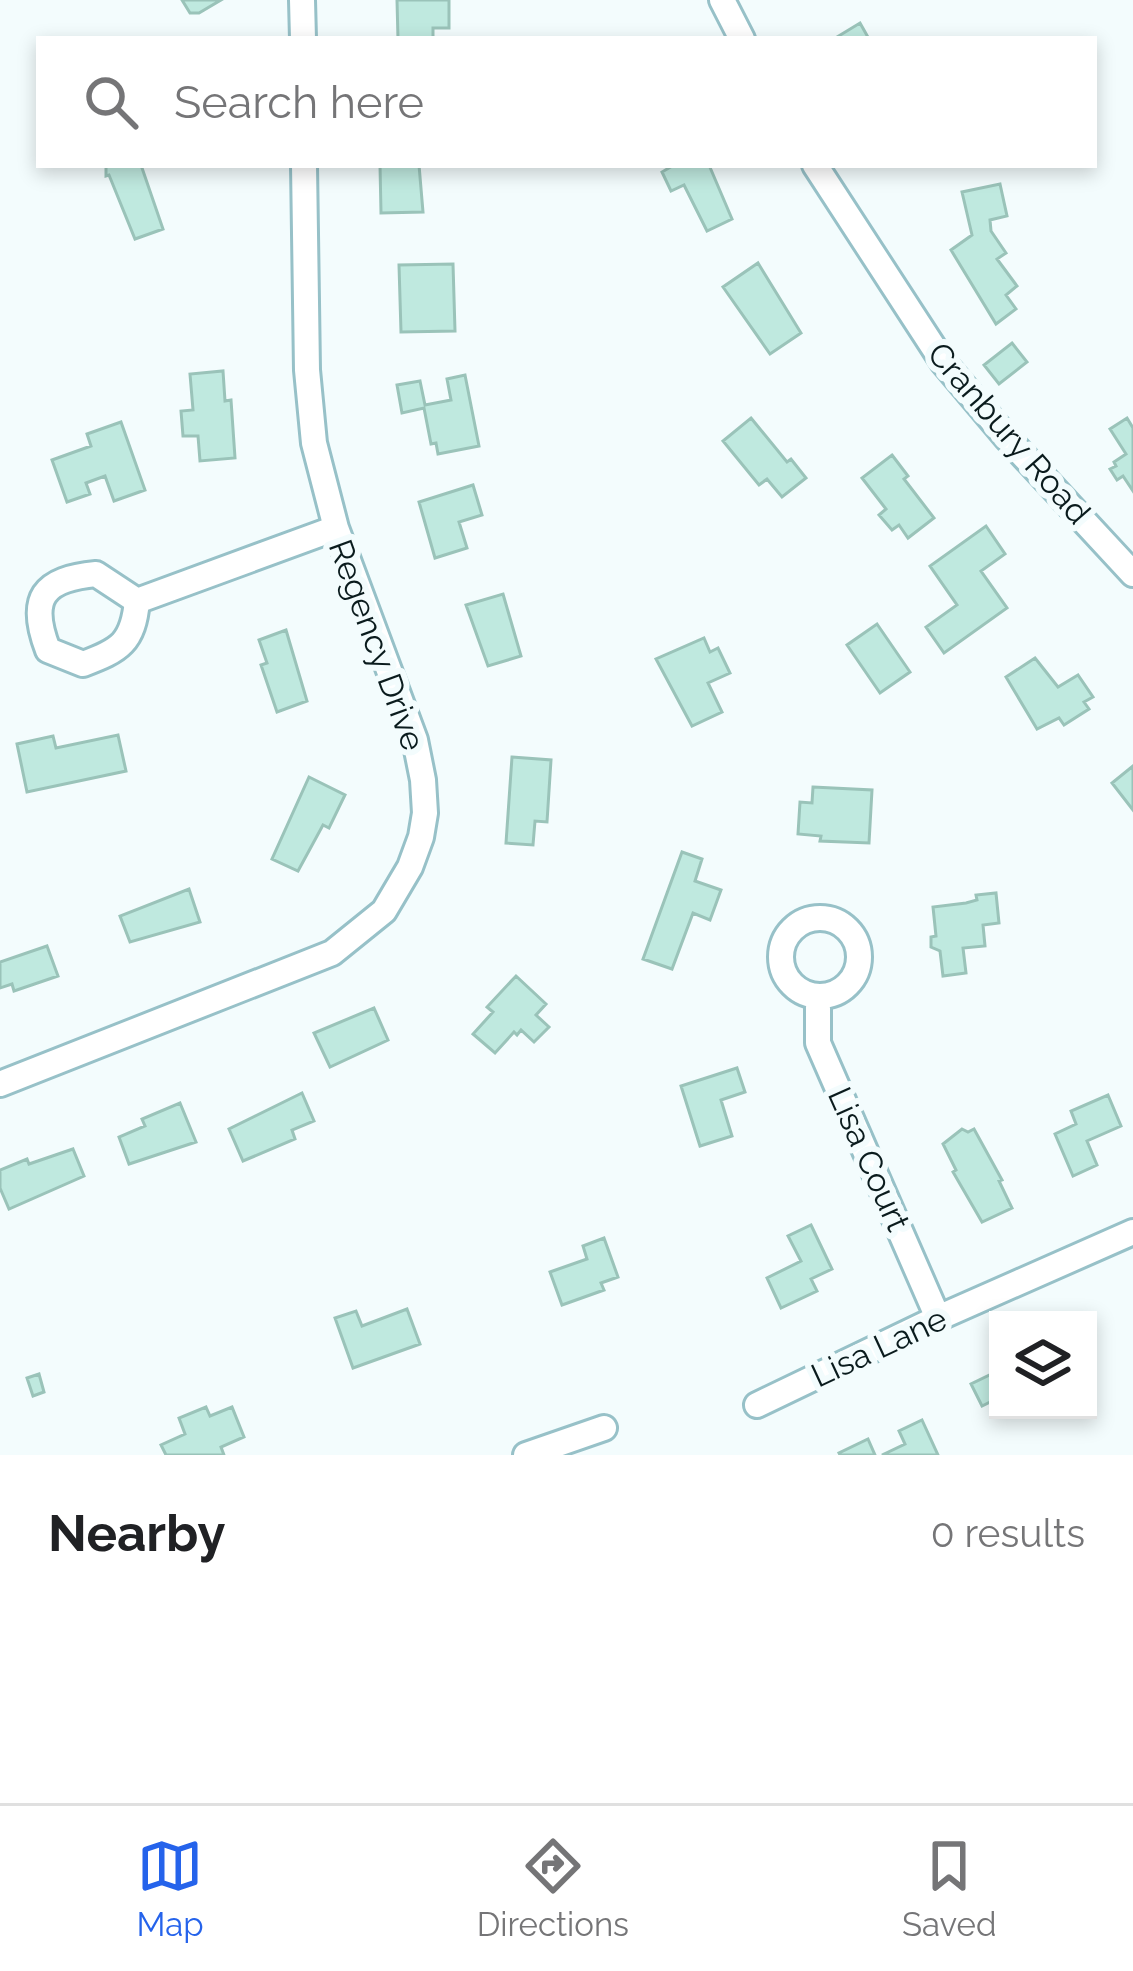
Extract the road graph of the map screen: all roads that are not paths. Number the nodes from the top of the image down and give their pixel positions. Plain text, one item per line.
1 (302, 0) edge
2 (722, 0) edge
3 (303, 36) edge
4 (740, 36) edge
5 (304, 168) edge
6 (817, 168) edge
7 (336, 528) junction
8 (1133, 574) edge
9 (136, 601) dead end
10 (818, 997) dead end
11 (0, 1084) edge
12 (1133, 1232) edge
13 (938, 1318) junction
14 (758, 1405) dead end
15 (604, 1428) dead end
16 (526, 1455) edge

1 - 3 street
2 - 4 street
5 - 7 street, Regency Drive
6 - 8 street, Cranbury Road
7 - 9 street
7 - 11 street, Regency Drive
10 - 13 street, Lisa Court
12 - 13 street, Lisa Lane
13 - 14 street, Lisa Lane
15 - 16 street

